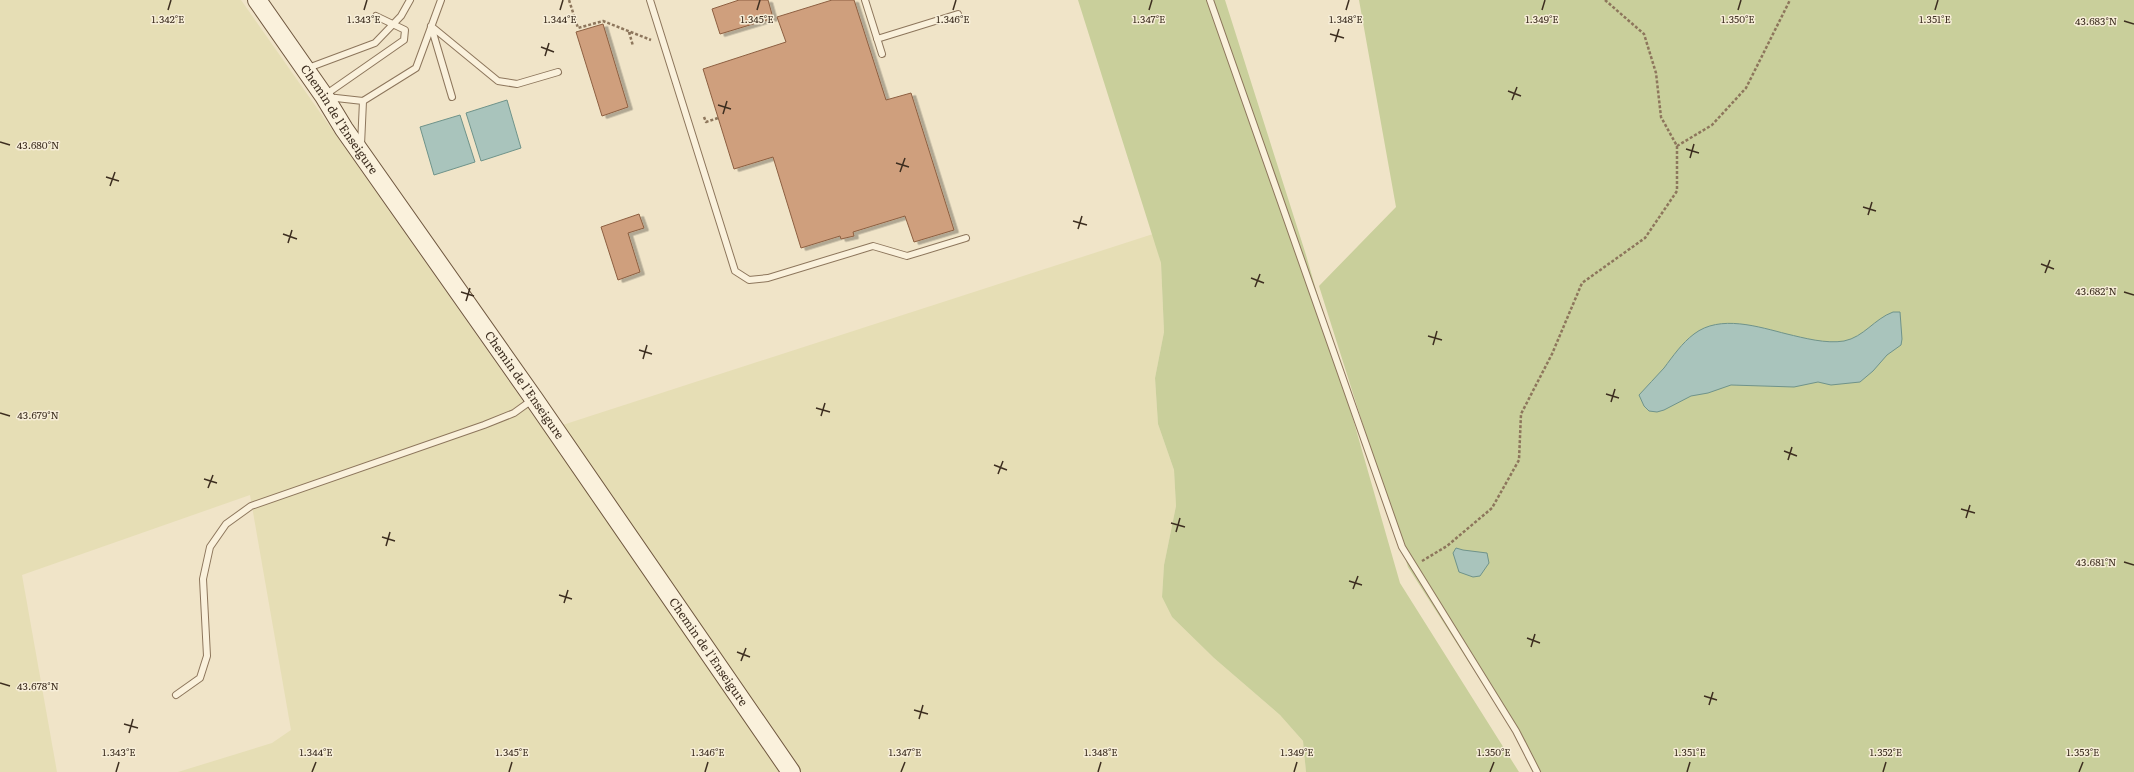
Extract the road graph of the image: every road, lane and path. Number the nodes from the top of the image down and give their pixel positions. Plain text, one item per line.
1 (257, 0) edge
2 (410, 0) edge
3 (441, 0) edge
4 (569, 0) edge
5 (650, 0) edge
6 (865, 0) edge
7 (1210, 0) edge
8 (1605, 0) edge
9 (1790, 0) edge
10 (958, 14) dead end
11 (376, 16) dead end
12 (393, 25) junction
13 (431, 26) junction
14 (629, 31) junction
15 (878, 39) junction
16 (657, 43) dead end
17 (633, 46) dead end
18 (882, 54) dead end
19 (304, 69) junction
20 (558, 72) dead end
21 (324, 96) junction
22 (452, 97) dead end
23 (364, 101) junction
24 (704, 117) dead end
25 (718, 118) dead end
26 (1677, 146) junction
27 (361, 152) junction
28 (966, 238) dead end
29 (534, 399) junction
30 (1414, 565) junction
31 (176, 695) dead end
32 (791, 772) edge
33 (1537, 772) edge

1 - 19 street, Chemin de l'Enseigure
2 - 12 lane
3 - 13 lane
4 - 14 path
5 - 28 lane
6 - 15 lane
7 - 30 lane
8 - 26 path
9 - 26 path
10 - 15 lane
11 - 12 lane
12 - 19 lane
12 - 21 lane
13 - 20 lane
13 - 22 lane
13 - 23 lane
14 - 16 path
14 - 17 path
15 - 18 lane
19 - 21 street, Chemin de l'Enseigure
21 - 23 lane
21 - 27 street, Chemin de l'Enseigure
23 - 27 lane
24 - 25 path
26 - 30 path
27 - 29 street, Chemin de l'Enseigure
29 - 31 lane
29 - 32 street, Chemin de l'Enseigure
30 - 33 lane

